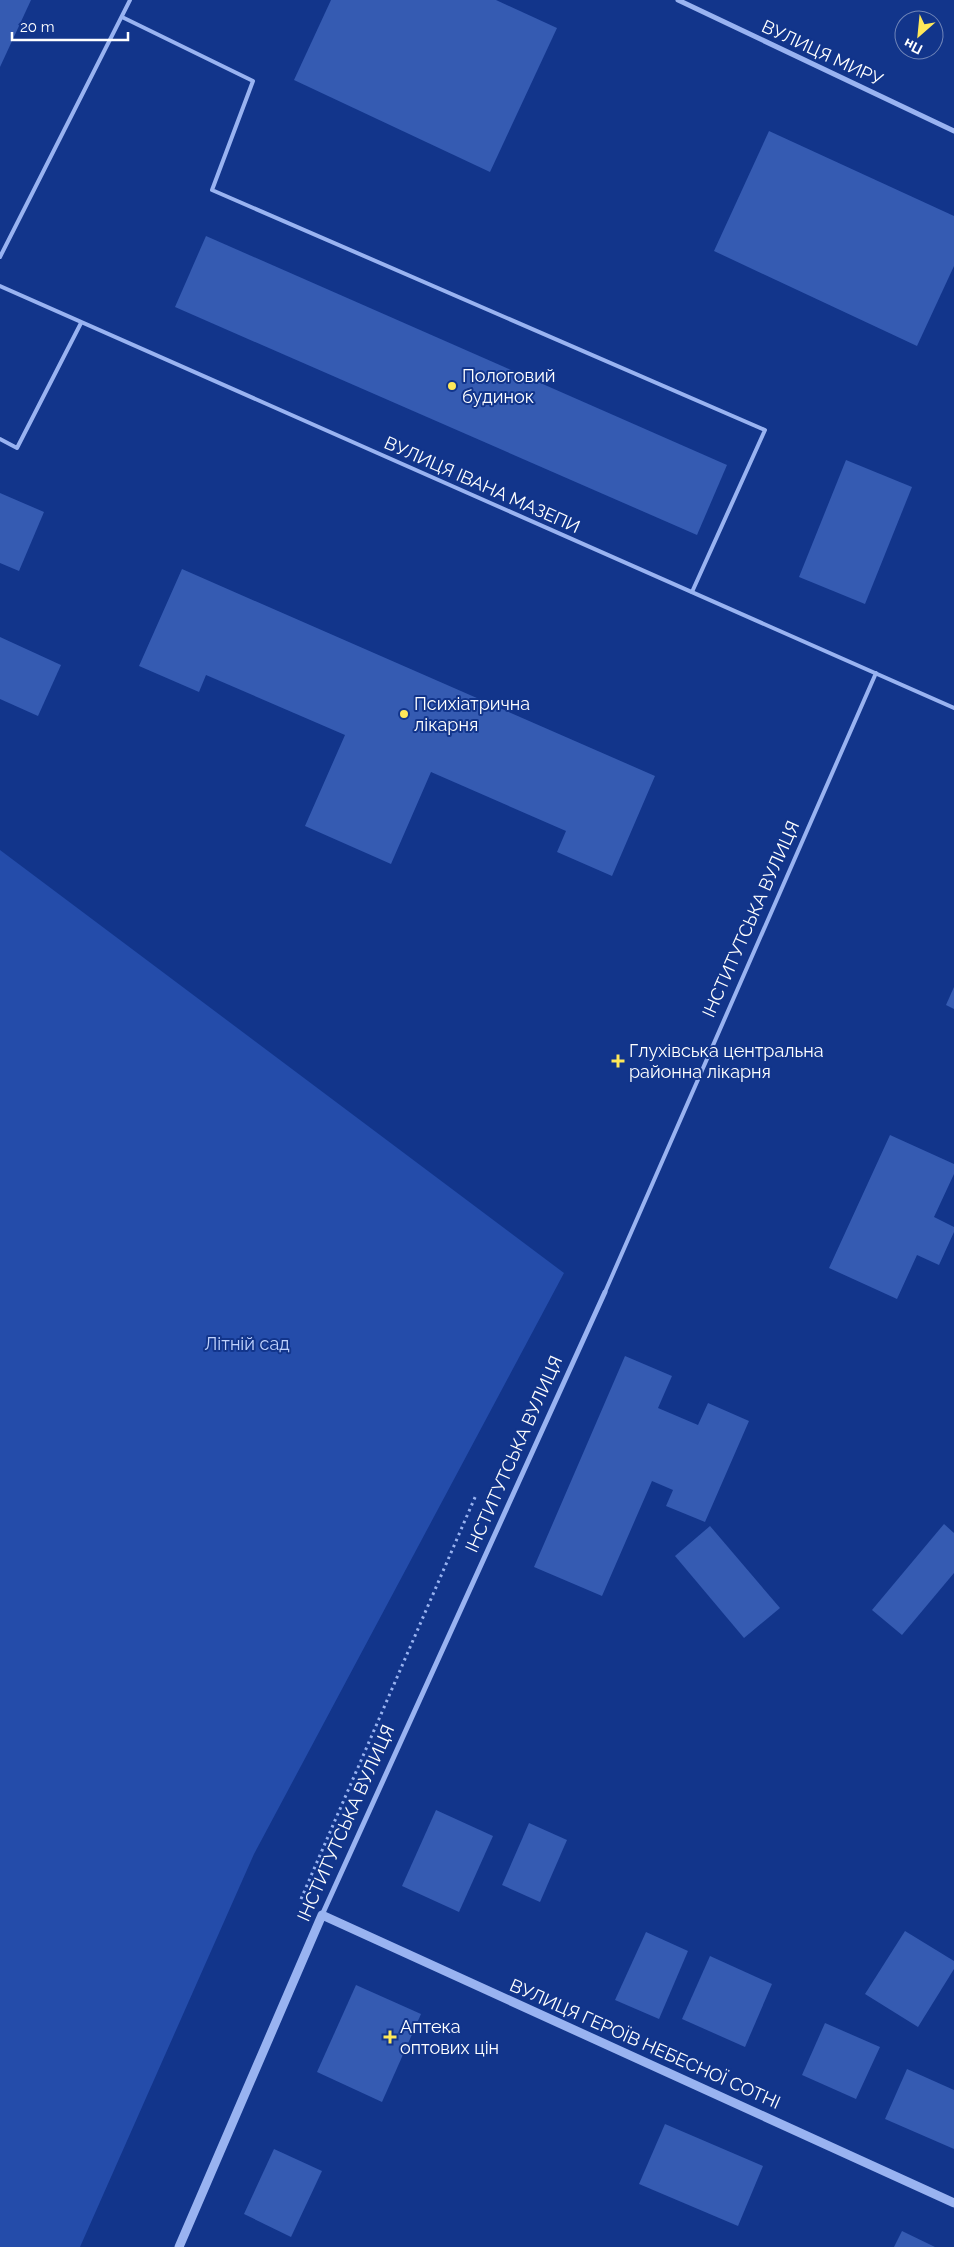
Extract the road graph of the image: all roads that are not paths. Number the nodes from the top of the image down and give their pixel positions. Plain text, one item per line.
1 (130, 0) edge
2 (678, 0) edge
3 (122, 17) junction
4 (954, 131) edge
5 (0, 258) edge
6 (0, 286) edge
7 (81, 323) junction
8 (0, 439) edge
9 (692, 592) junction
10 (876, 673) junction
11 (954, 708) edge
12 (605, 1292) joint
13 (322, 1915) junction
14 (954, 2202) edge
15 (179, 2247) edge

1 - 3 lane
2 - 4 street, ВУЛИЦЯ МИРУ
3 - 5 lane
3 - 9 lane
6 - 7 lane, ВУЛИЦЯ ІВАНА МАЗЕПИ
7 - 8 lane
7 - 9 lane, ВУЛИЦЯ ІВАНА МАЗЕПИ
9 - 10 lane, ВУЛИЦЯ ІВАНА МАЗЕПИ
10 - 11 lane, ВУЛИЦЯ ІВАНА МАЗЕПИ
10 - 12 lane, ІНСТИТУТСЬКА ВУЛИЦЯ
12 - 13 street, ІНСТИТУТСЬКА ВУЛИЦЯ
13 - 14 street, ВУЛИЦЯ ГЕРОЇВ НЕБЕСНОЇ СОТНІ
13 - 15 street, ІНСТИТУТСЬКА ВУЛИЦЯ

